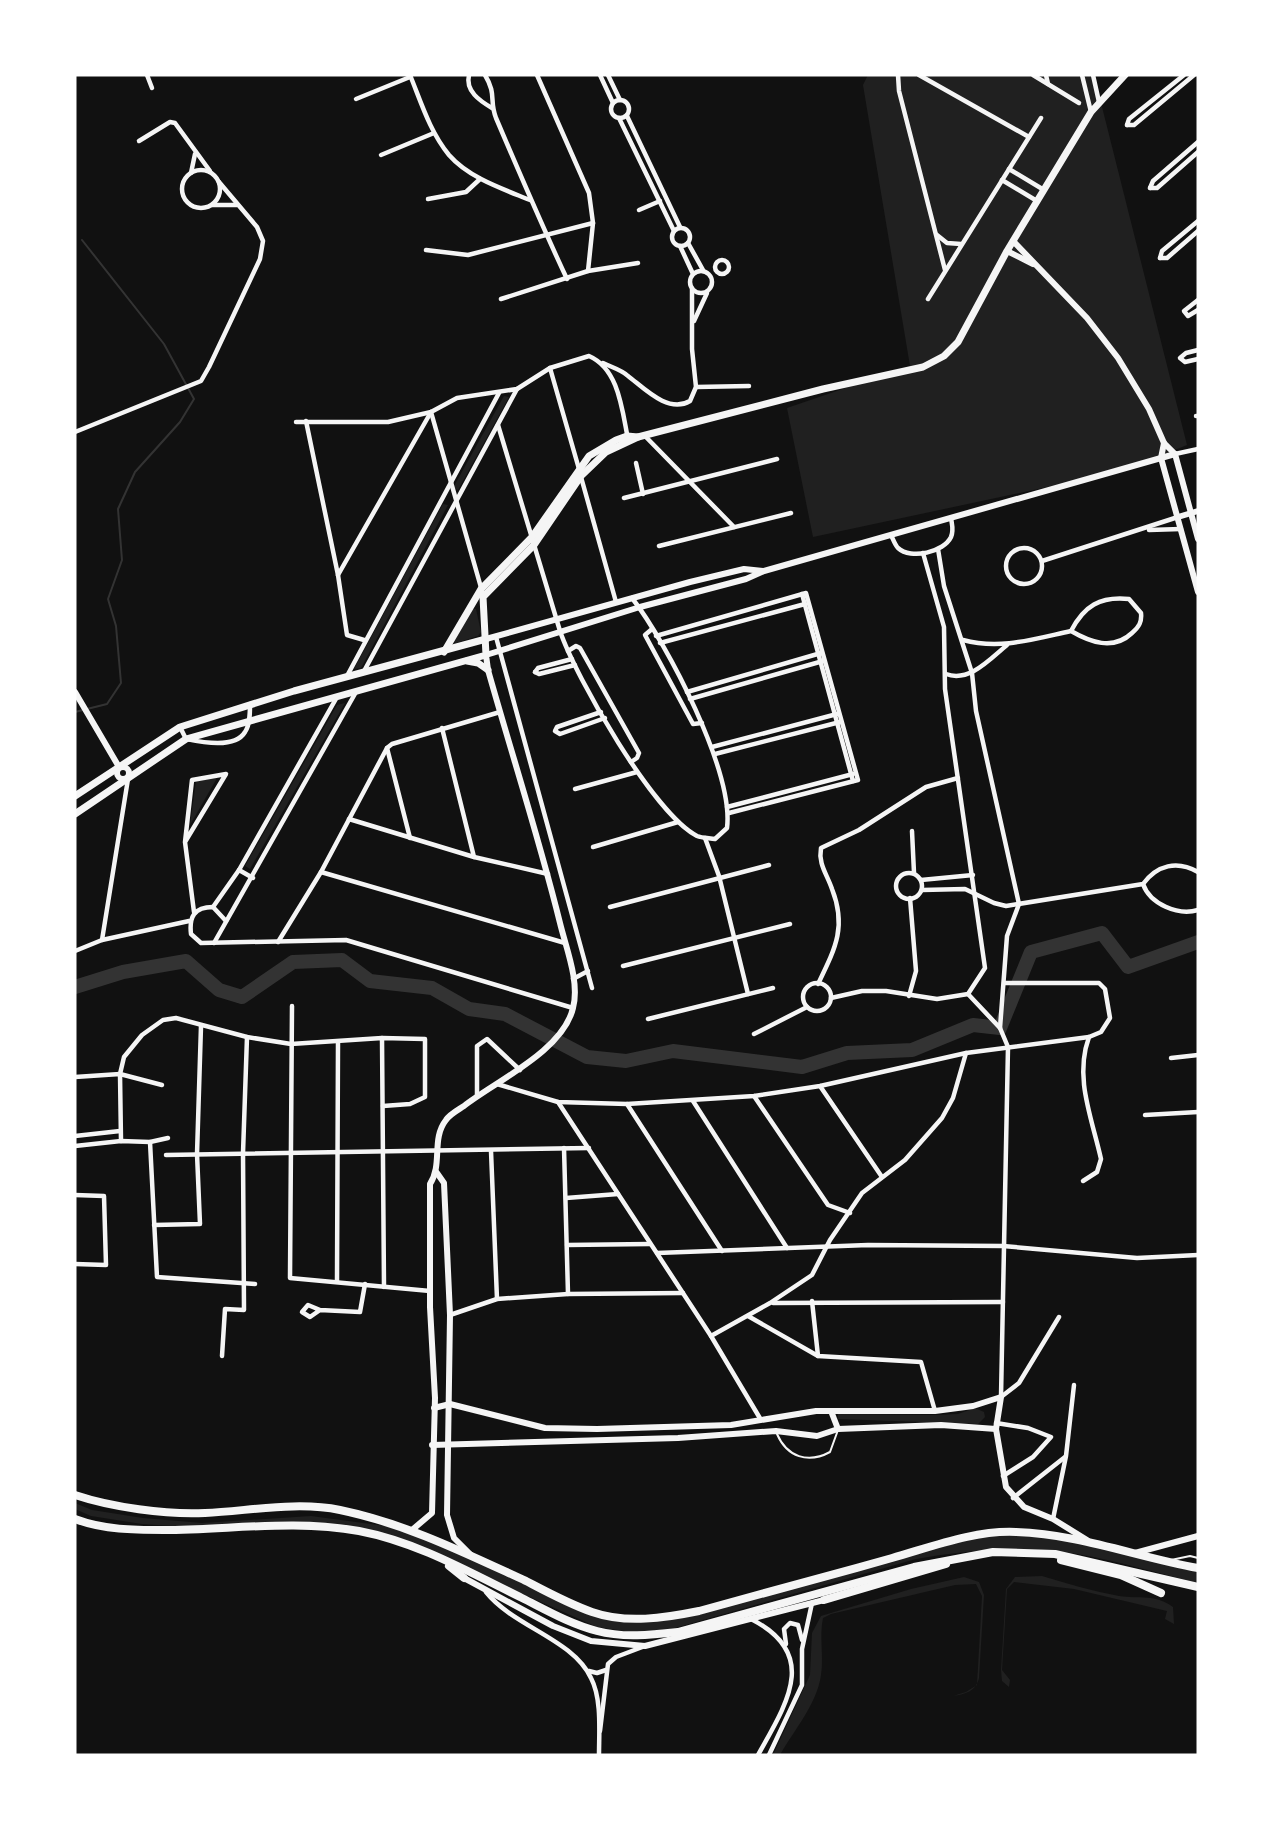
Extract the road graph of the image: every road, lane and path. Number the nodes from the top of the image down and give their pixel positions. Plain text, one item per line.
1 (147, 75) edge
2 (469, 75) edge
3 (485, 75) edge
4 (537, 75) edge
5 (600, 75) edge
6 (608, 75) edge
7 (898, 75) edge
8 (919, 75) edge
9 (1034, 75) edge
10 (1046, 75) edge
11 (1082, 75) edge
12 (1093, 75) edge
13 (1125, 75) edge
14 (1184, 75) edge
15 (1194, 75) edge
16 (410, 76) edge
17 (1048, 84) junction
18 (152, 88) dead end
19 (356, 99) dead end
20 (620, 100) junction
21 (1099, 102) junction
22 (613, 103) junction
23 (1078, 104) dead end
24 (492, 108) junction
25 (1091, 112) junction
26 (627, 116) junction
27 (1041, 117) dead end
28 (619, 118) junction
29 (434, 133) junction
30 (1029, 137) junction
31 (139, 141) dead end
32 (1198, 142) edge
33 (1190, 149) junction
34 (195, 154) junction
35 (381, 154) dead end
36 (1197, 154) edge
37 (1009, 169) junction
38 (191, 173) junction
39 (212, 173) junction
40 (658, 178) junction
41 (480, 179) junction
42 (1002, 180) junction
43 (651, 181) junction
44 (219, 182) junction
45 (1044, 190) junction
46 (428, 199) dead end
47 (530, 200) junction
48 (660, 201) junction
49 (1037, 201) junction
50 (212, 205) junction
51 (237, 205) junction
52 (639, 210) dead end
53 (593, 223) junction
54 (1197, 226) edge
55 (681, 227) junction
56 (674, 231) junction
57 (935, 233) junction
58 (546, 235) junction
59 (1013, 241) junction
60 (688, 243) junction
61 (962, 244) junction
62 (680, 246) junction
63 (426, 250) dead end
64 (1007, 251) junction
65 (638, 263) dead end
66 (1033, 264) junction
67 (715, 269) dead end
68 (703, 270) junction
69 (588, 271) junction
70 (945, 271) junction
71 (693, 274) junction
72 (710, 274) junction
73 (567, 279) junction
74 (692, 289) junction
75 (707, 292) junction
76 (501, 299) dead end
77 (928, 299) dead end
78 (1198, 300) edge
79 (1198, 310) edge
80 (693, 323) junction
81 (1198, 350) edge
82 (1198, 359) edge
83 (603, 363) junction
84 (550, 368) junction
85 (749, 386) dead end
86 (696, 387) junction
87 (517, 389) junction
88 (499, 393) junction
89 (431, 412) junction
90 (306, 421) junction
91 (296, 422) dead end
92 (498, 425) junction
93 (75, 432) edge
94 (641, 436) junction
95 (628, 439) junction
96 (1164, 443) junction
97 (1198, 449) edge
98 (1175, 454) junction
99 (1161, 458) junction
100 (777, 459) dead end
101 (636, 463) dead end
102 (580, 473) junction
103 (450, 482) junction
104 (690, 482) junction
105 (643, 494) junction
106 (624, 498) dead end
107 (455, 503) junction
108 (1194, 512) edge
109 (791, 513) dead end
110 (951, 518) junction
111 (1178, 518) junction
112 (1196, 524) edge
113 (734, 527) junction
114 (1181, 529) junction
115 (1146, 530) junction
116 (891, 535) junction
117 (1198, 539) edge
118 (533, 541) junction
119 (659, 546) dead end
120 (938, 549) junction
121 (923, 553) junction
122 (1042, 561) junction
123 (764, 571) junction
124 (338, 575) junction
125 (944, 586) junction
126 (933, 589) junction
127 (1198, 592) edge
128 (482, 593) junction
129 (632, 598) junction
130 (616, 602) junction
131 (807, 603) junction
132 (761, 605) junction
133 (640, 608) junction
134 (764, 615) junction
135 (556, 619) junction
136 (713, 619) junction
137 (652, 628) junction
138 (715, 628) junction
139 (1071, 631) junction
140 (560, 632) junction
141 (656, 636) junction
142 (496, 637) junction
143 (486, 639) junction
144 (364, 640) junction
145 (963, 640) junction
146 (660, 643) junction
147 (1007, 645) junction
148 (499, 651) junction
149 (568, 651) junction
150 (444, 652) junction
151 (821, 653) junction
152 (486, 655) junction
153 (572, 659) junction
154 (465, 661) junction
155 (822, 661) junction
156 (785, 664) junction
157 (575, 665) junction
158 (488, 670) junction
159 (787, 671) junction
160 (363, 673) junction
161 (972, 673) junction
162 (946, 674) junction
163 (346, 678) junction
164 (734, 679) junction
165 (735, 686) junction
166 (356, 692) junction
167 (687, 692) junction
168 (76, 694) edge
169 (337, 697) junction
170 (690, 699) junction
171 (250, 704) junction
172 (500, 712) junction
173 (601, 712) junction
174 (837, 714) junction
175 (605, 718) junction
176 (249, 719) junction
177 (840, 722) junction
178 (702, 723) junction
179 (791, 726) junction
180 (180, 727) junction
181 (442, 728) junction
182 (793, 734) junction
183 (751, 737) junction
184 (186, 739) junction
185 (752, 744) junction
186 (712, 747) junction
187 (387, 748) junction
188 (714, 754) junction
189 (631, 762) junction
190 (119, 767) junction
191 (637, 772) junction
192 (854, 774) junction
193 (958, 778) junction
194 (128, 779) junction
195 (575, 789) dead end
196 (75, 796) edge
197 (728, 810) junction
198 (75, 814) edge
199 (350, 819) junction
200 (678, 822) junction
201 (912, 831) dead end
202 (410, 838) junction
203 (705, 838) junction
204 (185, 842) junction
205 (593, 847) dead end
206 (474, 857) junction
207 (769, 865) dead end
208 (239, 870) junction
209 (321, 872) junction
210 (1198, 872) edge
211 (914, 873) junction
212 (548, 874) junction
213 (973, 875) junction
214 (719, 876) junction
215 (253, 878) junction
216 (921, 880) junction
217 (1143, 884) junction
218 (922, 890) junction
219 (975, 894) junction
220 (910, 898) junction
221 (1019, 904) junction
222 (213, 907) junction
223 (610, 907) dead end
224 (1198, 910) edge
225 (194, 912) junction
226 (189, 921) junction
227 (226, 921) junction
228 (790, 924) dead end
229 (735, 939) junction
230 (102, 940) junction
231 (278, 942) junction
232 (214, 943) junction
233 (565, 943) junction
234 (75, 951) edge
235 (623, 966) dead end
236 (588, 971) junction
237 (573, 979) junction
238 (1004, 983) junction
239 (818, 984) junction
240 (592, 988) dead end
241 (773, 988) dead end
242 (748, 994) junction
243 (968, 994) junction
244 (909, 996) junction
245 (831, 998) junction
246 (292, 1006) dead end
247 (807, 1007) junction
248 (573, 1008) junction
249 (648, 1019) dead end
250 (201, 1026) junction
251 (1000, 1028) junction
252 (754, 1034) dead end
253 (247, 1037) junction
254 (1089, 1037) junction
255 (382, 1038) junction
256 (338, 1043) junction
257 (291, 1044) junction
258 (1008, 1047) junction
259 (966, 1053) junction
260 (1198, 1055) edge
261 (1171, 1058) dead end
262 (520, 1070) junction
263 (120, 1074) junction
264 (75, 1077) edge
265 (162, 1084) dead end
266 (497, 1084) junction
267 (820, 1086) junction
268 (477, 1096) junction
269 (754, 1096) junction
270 (693, 1101) junction
271 (558, 1102) junction
272 (627, 1104) junction
273 (383, 1106) junction
274 (1198, 1112) edge
275 (1145, 1115) dead end
276 (120, 1131) junction
277 (75, 1136) edge
278 (168, 1138) dead end
279 (120, 1141) junction
280 (150, 1142) junction
281 (75, 1146) edge
282 (564, 1148) junction
283 (589, 1148) junction
284 (381, 1151) junction
285 (491, 1151) junction
286 (336, 1152) junction
287 (437, 1152) junction
288 (243, 1153) junction
289 (197, 1154) junction
290 (291, 1154) junction
291 (166, 1155) dead end
292 (437, 1173) junction
293 (882, 1178) junction
294 (1083, 1181) dead end
295 (618, 1194) junction
296 (75, 1196) edge
297 (566, 1198) junction
298 (850, 1213) junction
299 (154, 1225) junction
300 (650, 1244) junction
301 (567, 1245) junction
302 (1003, 1246) junction
303 (787, 1248) junction
304 (722, 1251) junction
305 (657, 1253) junction
306 (1198, 1255) edge
307 (75, 1264) edge
308 (337, 1281) junction
309 (245, 1284) junction
310 (255, 1284) dead end
311 (365, 1284) junction
312 (384, 1287) junction
313 (430, 1291) junction
314 (683, 1293) junction
315 (568, 1294) junction
316 (497, 1299) junction
317 (812, 1301) junction
318 (1003, 1302) junction
319 (770, 1303) junction
320 (320, 1310) dead end
321 (450, 1315) junction
322 (748, 1316) junction
323 (1059, 1317) dead end
324 (711, 1336) junction
325 (222, 1356) dead end
326 (818, 1356) junction
327 (1074, 1386) dead end
328 (1001, 1397) junction
329 (450, 1404) junction
330 (434, 1408) junction
331 (831, 1411) junction
332 (935, 1411) junction
333 (787, 1416) junction
334 (761, 1420) junction
335 (996, 1426) junction
336 (838, 1429) junction
337 (776, 1431) junction
338 (432, 1445) junction
339 (448, 1446) junction
340 (1066, 1456) junction
341 (1003, 1476) junction
342 (75, 1495) edge
343 (1013, 1498) junction
344 (75, 1519) edge
345 (1053, 1519) junction
346 (412, 1530) junction
347 (1198, 1536) edge
348 (1090, 1542) junction
349 (1030, 1552) junction
350 (1134, 1554) junction
351 (437, 1555) junction
352 (472, 1556) junction
353 (964, 1556) junction
354 (1198, 1558) edge
355 (1161, 1562) junction
356 (1198, 1568) edge
357 (464, 1578) joint
358 (481, 1586) junction
359 (1198, 1587) edge
360 (1161, 1593) dead end
361 (824, 1600) joint
362 (812, 1603) junction
363 (751, 1619) junction
364 (645, 1646) junction
365 (786, 1647) junction
366 (802, 1648) junction
367 (587, 1670) junction
368 (606, 1670) junction
369 (599, 1736) junction
370 (600, 1755) edge
371 (758, 1755) edge
372 (769, 1755) edge

1 - 18 street
2 - 24 street
3 - 24 street
4 - 53 street
5 - 22 street
6 - 20 street
7 - 57 street
8 - 30 street
9 - 17 street
10 - 17 street
11 - 25 street
12 - 21 street
13 - 21 main road
14 - 15 street
16 - 19 street
16 - 29 street
17 - 23 street
20 - 22 street
20 - 26 street
21 - 25 main road
22 - 28 street
24 - 47 street
25 - 45 main road
26 - 28 street
26 - 40 street
27 - 30 street
28 - 43 street
29 - 35 street
29 - 41 street
30 - 37 street
31 - 34 street
32 - 33 street
33 - 36 street
33 - 36 street
34 - 38 street
34 - 39 street
37 - 42 street
37 - 45 street
38 - 39 street
38 - 50 street
39 - 44 street
40 - 43 street
40 - 55 street
41 - 46 street
41 - 47 street
42 - 49 street
42 - 61 street
43 - 48 street
44 - 50 street
44 - 51 street
45 - 49 main road
47 - 58 street
48 - 52 street
48 - 56 street
49 - 59 main road
50 - 51 street
51 - 93 street
53 - 58 street
53 - 69 street
54 - 54 street
55 - 56 street
55 - 60 street
56 - 62 street
57 - 61 street
57 - 70 street
58 - 63 street
58 - 73 street
59 - 64 main road
59 - 66 street
60 - 62 street
60 - 68 street
61 - 70 street
62 - 71 street
64 - 66 street
64 - 94 main road
65 - 69 street
66 - 96 street
67 - 72 street
68 - 71 street
68 - 72 street
69 - 73 street
70 - 77 street
71 - 74 street
72 - 75 street
73 - 76 street
74 - 75 street
74 - 80 street
75 - 80 street
78 - 79 street
80 - 86 street
81 - 82 street
83 - 84 street
83 - 86 street
83 - 95 street
84 - 87 street
84 - 102 street
85 - 86 street
87 - 88 street
87 - 92 street
88 - 89 street
88 - 103 street
89 - 90 street
89 - 103 street
89 - 124 street
90 - 91 street
90 - 124 street
92 - 107 street
92 - 118 street
94 - 95 main road
94 - 104 street
95 - 102 main road
96 - 98 street
96 - 99 street
97 - 98 street
98 - 99 street
98 - 108 street
99 - 110 street
99 - 111 street
100 - 104 street
101 - 105 street
102 - 118 main road
102 - 130 street
103 - 107 street
103 - 144 street
104 - 105 street
104 - 113 street
105 - 106 street
107 - 128 street
107 - 160 street
108 - 111 street
108 - 112 street
109 - 113 street
110 - 116 street
110 - 120 street
111 - 114 street
111 - 115 street
112 - 114 street
112 - 117 street
113 - 119 street
114 - 115 street
114 - 127 street
115 - 122 street
116 - 121 street
116 - 123 street
118 - 128 main road
118 - 135 street
120 - 121 street
120 - 125 street
121 - 126 street
122 - 122 street
123 - 129 street
123 - 133 street
124 - 144 street
125 - 126 street
125 - 145 street
126 - 162 street
128 - 143 main road
128 - 150 main road
129 - 130 street
129 - 133 street
130 - 135 street
131 - 132 street
131 - 134 street
131 - 151 street
132 - 134 street
132 - 136 street
133 - 137 street
133 - 140 street
134 - 138 street
135 - 140 street
135 - 142 street
136 - 138 street
136 - 141 street
137 - 141 street
137 - 178 street
138 - 146 street
139 - 139 street
139 - 147 street
140 - 148 street
140 - 149 street
141 - 146 street
142 - 143 street
142 - 148 street
143 - 150 main road
143 - 152 main road
144 - 163 street
145 - 147 street
145 - 161 street
146 - 167 street
147 - 161 street
148 - 152 street
148 - 236 street
149 - 153 street
149 - 189 street
150 - 160 main road
151 - 155 street
151 - 156 street
152 - 154 main road
152 - 158 street
153 - 157 street
153 - 157 street
154 - 158 main road
154 - 166 main road
155 - 159 street
155 - 174 street
156 - 159 street
156 - 164 street
157 - 173 street
158 - 172 street
159 - 165 street
160 - 163 main road
161 - 162 street
161 - 221 street
162 - 193 street
163 - 171 main road
164 - 165 street
164 - 167 street
165 - 170 street
166 - 169 main road
166 - 215 street
167 - 170 street
168 - 190 street
169 - 176 main road
169 - 208 street
170 - 178 street
171 - 176 street
171 - 180 main road
172 - 181 street
172 - 212 street
173 - 175 street
173 - 175 street
174 - 177 street
174 - 179 street
175 - 189 street
176 - 184 main road
176 - 184 street
177 - 182 street
177 - 192 street
178 - 186 street
179 - 182 street
179 - 183 street
180 - 184 street
180 - 190 main road
181 - 187 street
181 - 206 street
182 - 185 street
183 - 185 street
183 - 186 street
184 - 194 main road
185 - 188 street
186 - 188 street
187 - 199 street
187 - 202 street
188 - 197 street
189 - 191 street
190 - 194 street
190 - 196 main road
191 - 195 street
191 - 200 street
192 - 197 street
192 - 197 street
193 - 213 street
193 - 239 street
194 - 198 main road
194 - 230 street
197 - 203 street
199 - 202 street
199 - 209 street
200 - 203 street
200 - 205 street
201 - 211 street
202 - 206 street
203 - 214 street
204 - 204 street
204 - 225 street
206 - 212 street
207 - 214 street
208 - 215 street
208 - 222 street
209 - 231 street
209 - 233 street
210 - 217 street
211 - 216 street
211 - 220 street
212 - 233 street
213 - 216 street
213 - 219 street
214 - 223 street
214 - 229 street
215 - 227 street
216 - 218 street
217 - 221 street
217 - 224 street
218 - 219 street
218 - 220 street
219 - 221 street
219 - 243 street
220 - 244 street
221 - 238 street
222 - 225 street
222 - 227 street
225 - 226 street
226 - 230 street
226 - 232 street
227 - 232 street
228 - 229 street
229 - 235 street
229 - 242 street
230 - 234 street
231 - 232 street
231 - 248 street
233 - 237 street
236 - 237 street
236 - 240 street
237 - 248 street
238 - 251 street
238 - 254 street
239 - 245 street
239 - 247 street
241 - 242 street
242 - 249 street
243 - 244 street
243 - 251 street
244 - 245 street
245 - 247 street
246 - 257 street
247 - 252 street
248 - 262 street
250 - 253 street
250 - 263 street
250 - 289 street
251 - 258 street
253 - 257 street
253 - 288 street
254 - 258 street
254 - 294 street
255 - 256 street
255 - 273 street
255 - 273 street
256 - 257 street
256 - 286 street
257 - 290 street
258 - 259 street
258 - 302 street
259 - 267 street
259 - 293 street
260 - 261 street
262 - 266 street
262 - 268 street
263 - 264 street
263 - 265 street
263 - 276 street
266 - 268 street
266 - 271 street
267 - 269 street
267 - 293 street
268 - 287 street
269 - 270 street
269 - 298 street
270 - 272 street
270 - 303 street
271 - 272 street
271 - 283 street
272 - 304 street
273 - 284 street
274 - 275 street
276 - 277 street
276 - 279 street
278 - 280 street
279 - 280 street
279 - 281 street
280 - 299 street
282 - 283 street
282 - 285 street
282 - 297 street
283 - 295 street
284 - 286 street
284 - 287 street
284 - 312 street
285 - 287 street
285 - 316 street
286 - 290 street
286 - 308 street
287 - 292 street
288 - 289 street
288 - 290 street
288 - 309 street
289 - 291 street
289 - 299 street
290 - 308 street
292 - 313 street
292 - 321 street
293 - 298 street
295 - 297 street
295 - 300 street
296 - 307 street
297 - 301 street
298 - 319 street
299 - 309 street
300 - 301 street
300 - 305 street
301 - 315 street
302 - 303 street
302 - 306 street
302 - 318 street
303 - 304 street
304 - 305 street
305 - 314 street
308 - 311 street
309 - 310 street
309 - 325 street
311 - 312 street
311 - 320 street
312 - 313 street
313 - 330 street
314 - 315 street
314 - 324 street
315 - 316 street
316 - 321 street
317 - 318 street
317 - 319 street
317 - 326 street
318 - 328 street
319 - 322 street
321 - 329 street
322 - 324 street
322 - 326 street
323 - 328 street
324 - 334 street
326 - 332 street
327 - 340 street
328 - 332 street
328 - 335 street
329 - 330 street
329 - 334 street
329 - 339 street
330 - 338 street
331 - 332 street
331 - 333 street
331 - 336 street
333 - 334 street
333 - 337 street
335 - 336 street
335 - 341 street
335 - 341 street
336 - 337 street
336 - 337 lane
337 - 339 street
338 - 339 street
338 - 346 street
339 - 352 street
340 - 343 street
340 - 345 street
341 - 343 street
342 - 346 highway
343 - 345 street
344 - 351 highway
345 - 348 street
346 - 352 highway
347 - 350 street
348 - 350 highway
348 - 352 highway
349 - 353 highway
349 - 359 highway
349 - 360 highway
350 - 355 highway
351 - 353 highway
351 - 357 highway
353 - 361 highway
354 - 355 lane
355 - 356 highway
357 - 358 street
358 - 364 street
358 - 367 street
361 - 362 street
362 - 363 street
362 - 366 street
363 - 364 street
363 - 365 street
364 - 368 street
365 - 366 street
365 - 371 street
366 - 372 street
367 - 368 street
367 - 369 street
368 - 369 street
369 - 370 street

